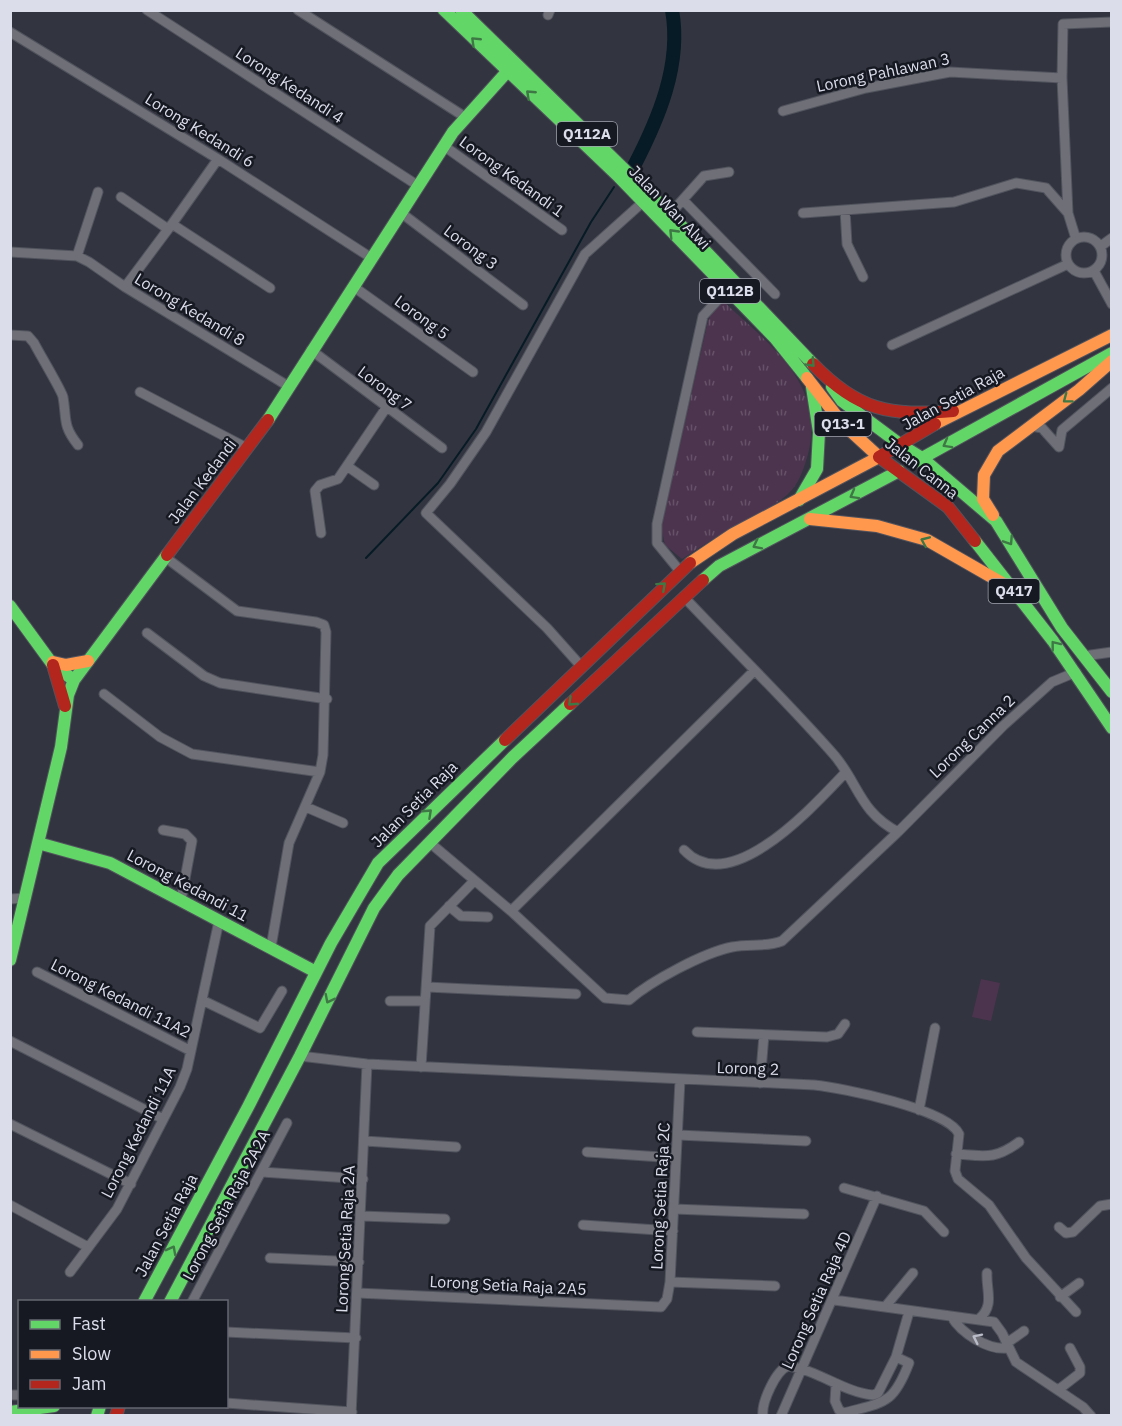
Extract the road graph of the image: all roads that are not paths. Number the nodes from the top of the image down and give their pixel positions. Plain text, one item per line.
1 (147, 10) edge
2 (298, 10) edge
3 (444, 10) edge
4 (461, 10) edge
5 (1112, 22) edge
6 (10, 32) edge
7 (511, 67) junction
8 (1062, 78) junction
9 (783, 111) dead end
10 (465, 117) junction
11 (444, 146) junction
12 (218, 159) junction
13 (729, 172) dead end
14 (625, 177) junction
15 (417, 185) junction
16 (98, 192) dead end
17 (121, 197) dead end
18 (683, 200) junction
19 (643, 202) junction
20 (845, 210) junction
21 (400, 212) junction
22 (803, 213) dead end
23 (1068, 213) junction
24 (670, 214) junction
25 (170, 227) junction
26 (561, 230) dead end
27 (1112, 238) edge
28 (1076, 239) junction
29 (1101, 246) junction
30 (10, 252) edge
31 (77, 256) junction
32 (370, 257) junction
33 (1068, 264) junction
34 (1094, 271) junction
35 (863, 277) dead end
36 (124, 287) junction
37 (354, 287) junction
38 (270, 288) dead end
39 (728, 290) junction
40 (775, 294) dead end
41 (1112, 304) edge
42 (523, 305) dead end
43 (1112, 334) edge
44 (10, 335) edge
45 (892, 345) dead end
46 (311, 350) junction
47 (1112, 353) edge
48 (1112, 361) edge
49 (473, 372) dead end
50 (826, 378) junction
51 (812, 384) junction
52 (288, 386) junction
53 (1112, 388) edge
54 (140, 392) dead end
55 (386, 408) junction
56 (962, 410) junction
57 (1032, 426) junction
58 (78, 445) dead end
59 (901, 446) junction
60 (247, 448) junction
61 (442, 448) dead end
62 (879, 457) junction
63 (922, 458) junction
64 (347, 466) junction
65 (899, 471) junction
66 (374, 485) dead end
67 (799, 500) junction
68 (810, 519) junction
69 (996, 521) junction
70 (321, 533) dead end
71 (165, 557) junction
72 (679, 570) junction
73 (1013, 590) junction
74 (684, 597) junction
75 (10, 606) edge
76 (147, 633) dead end
77 (630, 647) junction
78 (1112, 652) edge
79 (1084, 656) junction
80 (50, 661) junction
81 (88, 661) junction
82 (580, 665) junction
83 (754, 672) junction
84 (1076, 672) junction
85 (74, 680) junction
86 (1112, 692) edge
87 (104, 694) dead end
88 (327, 699) junction
89 (65, 707) junction
90 (1112, 728) edge
91 (320, 772) junction
92 (846, 772) junction
93 (306, 807) junction
94 (343, 823) dead end
95 (163, 830) dead end
96 (894, 836) junction
97 (429, 842) junction
98 (38, 843) junction
99 (684, 850) dead end
100 (398, 875) junction
101 (474, 881) junction
102 (25, 898) junction
103 (10, 899) edge
104 (181, 900) junction
105 (449, 906) junction
106 (511, 911) junction
107 (488, 917) dead end
108 (219, 921) junction
109 (331, 943) junction
110 (271, 947) junction
111 (10, 960) edge
112 (37, 972) dead end
113 (316, 972) junction
114 (427, 987) junction
115 (282, 991) dead end
116 (576, 994) dead end
117 (202, 1000) junction
118 (390, 1001) dead end
119 (425, 1002) junction
120 (844, 1024) dead end
121 (935, 1028) dead end
122 (697, 1032) dead end
123 (764, 1035) junction
124 (10, 1041) edge
125 (191, 1051) junction
126 (300, 1056) junction
127 (367, 1064) junction
128 (421, 1067) junction
129 (680, 1080) junction
130 (760, 1083) junction
131 (248, 1107) junction
132 (919, 1110) junction
133 (163, 1119) junction
134 (10, 1124) edge
135 (287, 1124) dead end
136 (678, 1135) junction
137 (365, 1141) junction
138 (806, 1141) dead end
139 (1019, 1142) dead end
140 (456, 1147) dead end
141 (587, 1152) dead end
142 (956, 1154) junction
143 (676, 1158) junction
144 (262, 1172) junction
145 (363, 1179) junction
146 (131, 1184) junction
147 (844, 1188) dead end
148 (877, 1196) junction
149 (1112, 1204) edge
150 (10, 1205) edge
151 (674, 1209) junction
152 (804, 1215) dead end
153 (361, 1216) junction
154 (445, 1219) dead end
155 (583, 1225) dead end
156 (1059, 1227) dead end
157 (673, 1231) junction
158 (944, 1232) dead end
159 (88, 1247) junction
160 (270, 1258) dead end
161 (359, 1262) junction
162 (70, 1272) dead end
163 (913, 1273) dead end
164 (987, 1274) dead end
165 (670, 1282) junction
166 (1079, 1283) dead end
167 (775, 1286) dead end
168 (357, 1293) junction
169 (1060, 1297) junction
170 (145, 1300) edge
171 (171, 1300) edge
172 (193, 1300) edge
173 (834, 1300) junction
174 (885, 1307) junction
175 (657, 1308) joint
176 (909, 1312) junction
177 (1076, 1312) dead end
178 (951, 1316) junction
179 (979, 1318) junction
180 (1024, 1331) dead end
181 (228, 1332) edge
182 (356, 1338) junction
183 (1008, 1345) junction
184 (1070, 1348) dead end
185 (896, 1357) junction
186 (803, 1368) junction
187 (836, 1385) junction
188 (1058, 1390) junction
189 (228, 1403) edge
190 (47, 1408) edge
191 (10, 1413) edge
192 (352, 1414) edge
193 (16, 1416) edge
194 (763, 1416) edge
195 (781, 1416) edge
196 (1092, 1416) edge

1 - 15 street, Lorong Kedandi 4
2 - 10 street
7 -> 3 main road, Jalan Wan Alwi
4 - 7 main road, Jalan Wan Alwi / Q112A
5 - 8 street
6 - 12 street, Lorong Kedandi 6
7 - 10 main road, Jalan Kedandi
7 - 14 main road, Jalan Wan Alwi / Q112A
8 - 9 street, Lorong Pahlawan 3
8 - 23 street
10 - 11 main road, Jalan Kedandi
11 - 15 main road, Jalan Kedandi
11 - 26 street, Lorong Kedandi 1
12 - 25 street
12 - 32 street, Lorong Kedandi 6
13 - 18 street
14 - 19 main road, Jalan Wan Alwi / Q112B
14 - 24 main road, Jalan Wan Alwi / Q112A
15 - 21 main road, Jalan Kedandi
16 - 31 street
17 - 25 street
18 - 24 street
18 - 40 street
39 -> 19 main road, Jalan Wan Alwi / Q112B
19 - 82 street
20 - 22 street
20 - 23 street
20 - 35 street
21 - 32 main road, Jalan Kedandi
21 - 42 street, Lorong 3
23 - 28 street
24 -> 50 main road, Jalan Wan Alwi / Q112A
25 - 36 street
25 - 38 street
27 - 29 street
28 - 29 street
28 - 33 street
29 - 34 street
30 - 31 street
31 - 36 street, Lorong Kedandi 8
32 - 37 main road, Jalan Kedandi
33 - 34 street
33 - 45 street
34 - 41 street
36 - 52 street, Lorong Kedandi 8
37 - 46 main road, Jalan Kedandi
37 - 49 street, Lorong 5
39 - 51 main road, Jalan Wan Alwi / Q112B
39 - 72 street
43 - 56 main road, Jalan Setia Raja
44 - 58 street
46 - 52 main road, Jalan Kedandi
46 - 55 street, Lorong 7
47 -> 63 main road
48 -> 57 main road
50 - 56 main road
50 - 59 main road, Jalan Setia Raja
51 - 62 main road, Jalan Canna / Q13-1
51 - 67 main road
52 - 60 main road, Jalan Kedandi
53 - 57 street
54 - 60 street
55 - 61 street, Lorong 7
55 - 64 street
56 - 59 main road, Jalan Setia Raja
57 - 69 main road
59 - 62 main road, Jalan Setia Raja
59 - 63 main road, Q417
60 - 71 main road, Jalan Kedandi
62 - 65 main road, Jalan Canna / Q417
62 - 67 main road, Jalan Setia Raja
63 - 65 main road
63 - 69 main road, Jalan Canna / Q417
64 - 66 street
64 - 70 street
65 -> 68 main road
65 - 73 main road, Jalan Canna / Q417
67 - 72 main road, Jalan Setia Raja
73 -> 68 main road
68 -> 74 main road
69 -> 79 main road, Jalan Canna / Q417
71 - 81 main road, Jalan Kedandi
71 - 88 street
82 -> 72 main road, Jalan Setia Raja
84 -> 73 main road, Jalan Canna / Q417
74 - 77 main road
74 - 83 street
75 - 80 main road
76 - 88 street
77 - 82 main road
77 -> 97 main road
78 - 79 street
79 - 86 main road, Jalan Canna / Q417
80 - 81 main road
80 - 85 main road
80 - 89 main road
81 - 85 main road, Jalan Kedandi
109 -> 82 main road, Jalan Setia Raja
83 - 92 street
83 - 106 street
84 - 90 main road, Jalan Canna / Q417
84 - 96 street, Lorong Canna 2
85 - 89 main road, Jalan Kedandi
87 - 91 street
88 - 91 street
89 - 98 main road, Jalan Kedandi
91 - 93 street
92 - 96 street
92 - 99 street
93 - 94 street
93 - 110 street
95 - 104 street
96 - 106 street, Lorong Canna 2
97 - 100 main road
97 - 101 street, Lorong Canna 2
97 - 109 main road
98 - 102 main road, Jalan Kedandi
98 - 104 main road, Lorong Kedandi 11
100 - 113 main road
100 -> 126 main road
101 - 105 street
101 - 106 street, Lorong Canna 2
102 - 103 street
102 - 111 main road, Jalan Kedandi
104 - 108 main road, Lorong Kedandi 11
105 - 107 street
105 - 114 street
108 - 110 main road, Lorong Kedandi 11
108 - 117 street, Lorong Kedandi 11A
109 - 113 main road, Jalan Setia Raja
110 - 113 main road, Lorong Kedandi 11
112 - 125 street, Lorong Kedandi 11A2
113 - 131 main road, Jalan Setia Raja
114 - 116 street
114 - 119 street
115 - 117 street
117 - 125 street, Lorong Kedandi 11A
118 - 119 street
119 - 128 street
120 - 123 street
121 - 132 street
122 - 123 street
123 - 130 street
124 - 133 street
125 - 133 street, Lorong Kedandi 11A
126 - 127 street, Lorong 2
126 - 131 main road
126 - 171 main road
127 - 128 street, Lorong 2
127 - 137 street, Lorong Setia Raja 2A
128 - 129 street, Lorong 2
129 - 130 street, Lorong 2
129 - 136 street, Lorong Setia Raja 2C
130 - 132 street, Lorong 2
170 -> 131 main road, Jalan Setia Raja
132 - 142 street, Lorong 2
133 - 146 street, Lorong Kedandi 11A
134 - 146 street
135 - 144 street, Lorong Setia Raja 2A2A
136 - 138 street
136 - 143 street, Lorong Setia Raja 2C
137 - 140 street
137 - 145 street, Lorong Setia Raja 2A
139 - 142 street
141 - 143 street
142 - 169 street, Lorong 2
143 - 151 street, Lorong Setia Raja 2C
144 - 145 street
144 - 172 street, Lorong Setia Raja 2A2A
145 - 153 street, Lorong Setia Raja 2A
146 - 159 street, Lorong Kedandi 11A
147 - 148 street
148 - 158 street
148 - 173 street, Lorong Setia Raja 4D
149 - 156 street
150 - 159 street
151 - 152 street
151 - 157 street, Lorong Setia Raja 2C
153 - 154 street
153 - 161 street, Lorong Setia Raja 2A
155 - 157 street
157 - 165 street, Lorong Setia Raja 2C
159 - 162 street, Lorong Kedandi 11A
160 - 161 street
161 - 168 street, Lorong Setia Raja 2A
163 - 174 street
164 - 179 street
165 - 167 street
165 - 175 street, Lorong Setia Raja 2C
166 - 169 street
168 - 175 street, Lorong Setia Raja 2A5
168 - 182 street, Lorong Setia Raja 2A
169 - 177 street, Lorong 2
173 - 174 street
173 - 186 street, Lorong Setia Raja 4D
174 - 176 street
176 - 178 street
176 - 185 street
178 - 179 street
183 -> 178 street
179 - 183 street
180 - 183 street
181 - 182 street
182 - 192 street, Lorong Setia Raja 2A
183 - 188 street
184 - 188 street
185 - 187 street
185 - 187 street
186 - 187 street
186 - 194 street
186 - 195 street, Lorong Setia Raja 4D
188 - 196 street
189 - 192 street
190 - 191 main road
191 - 193 main road

